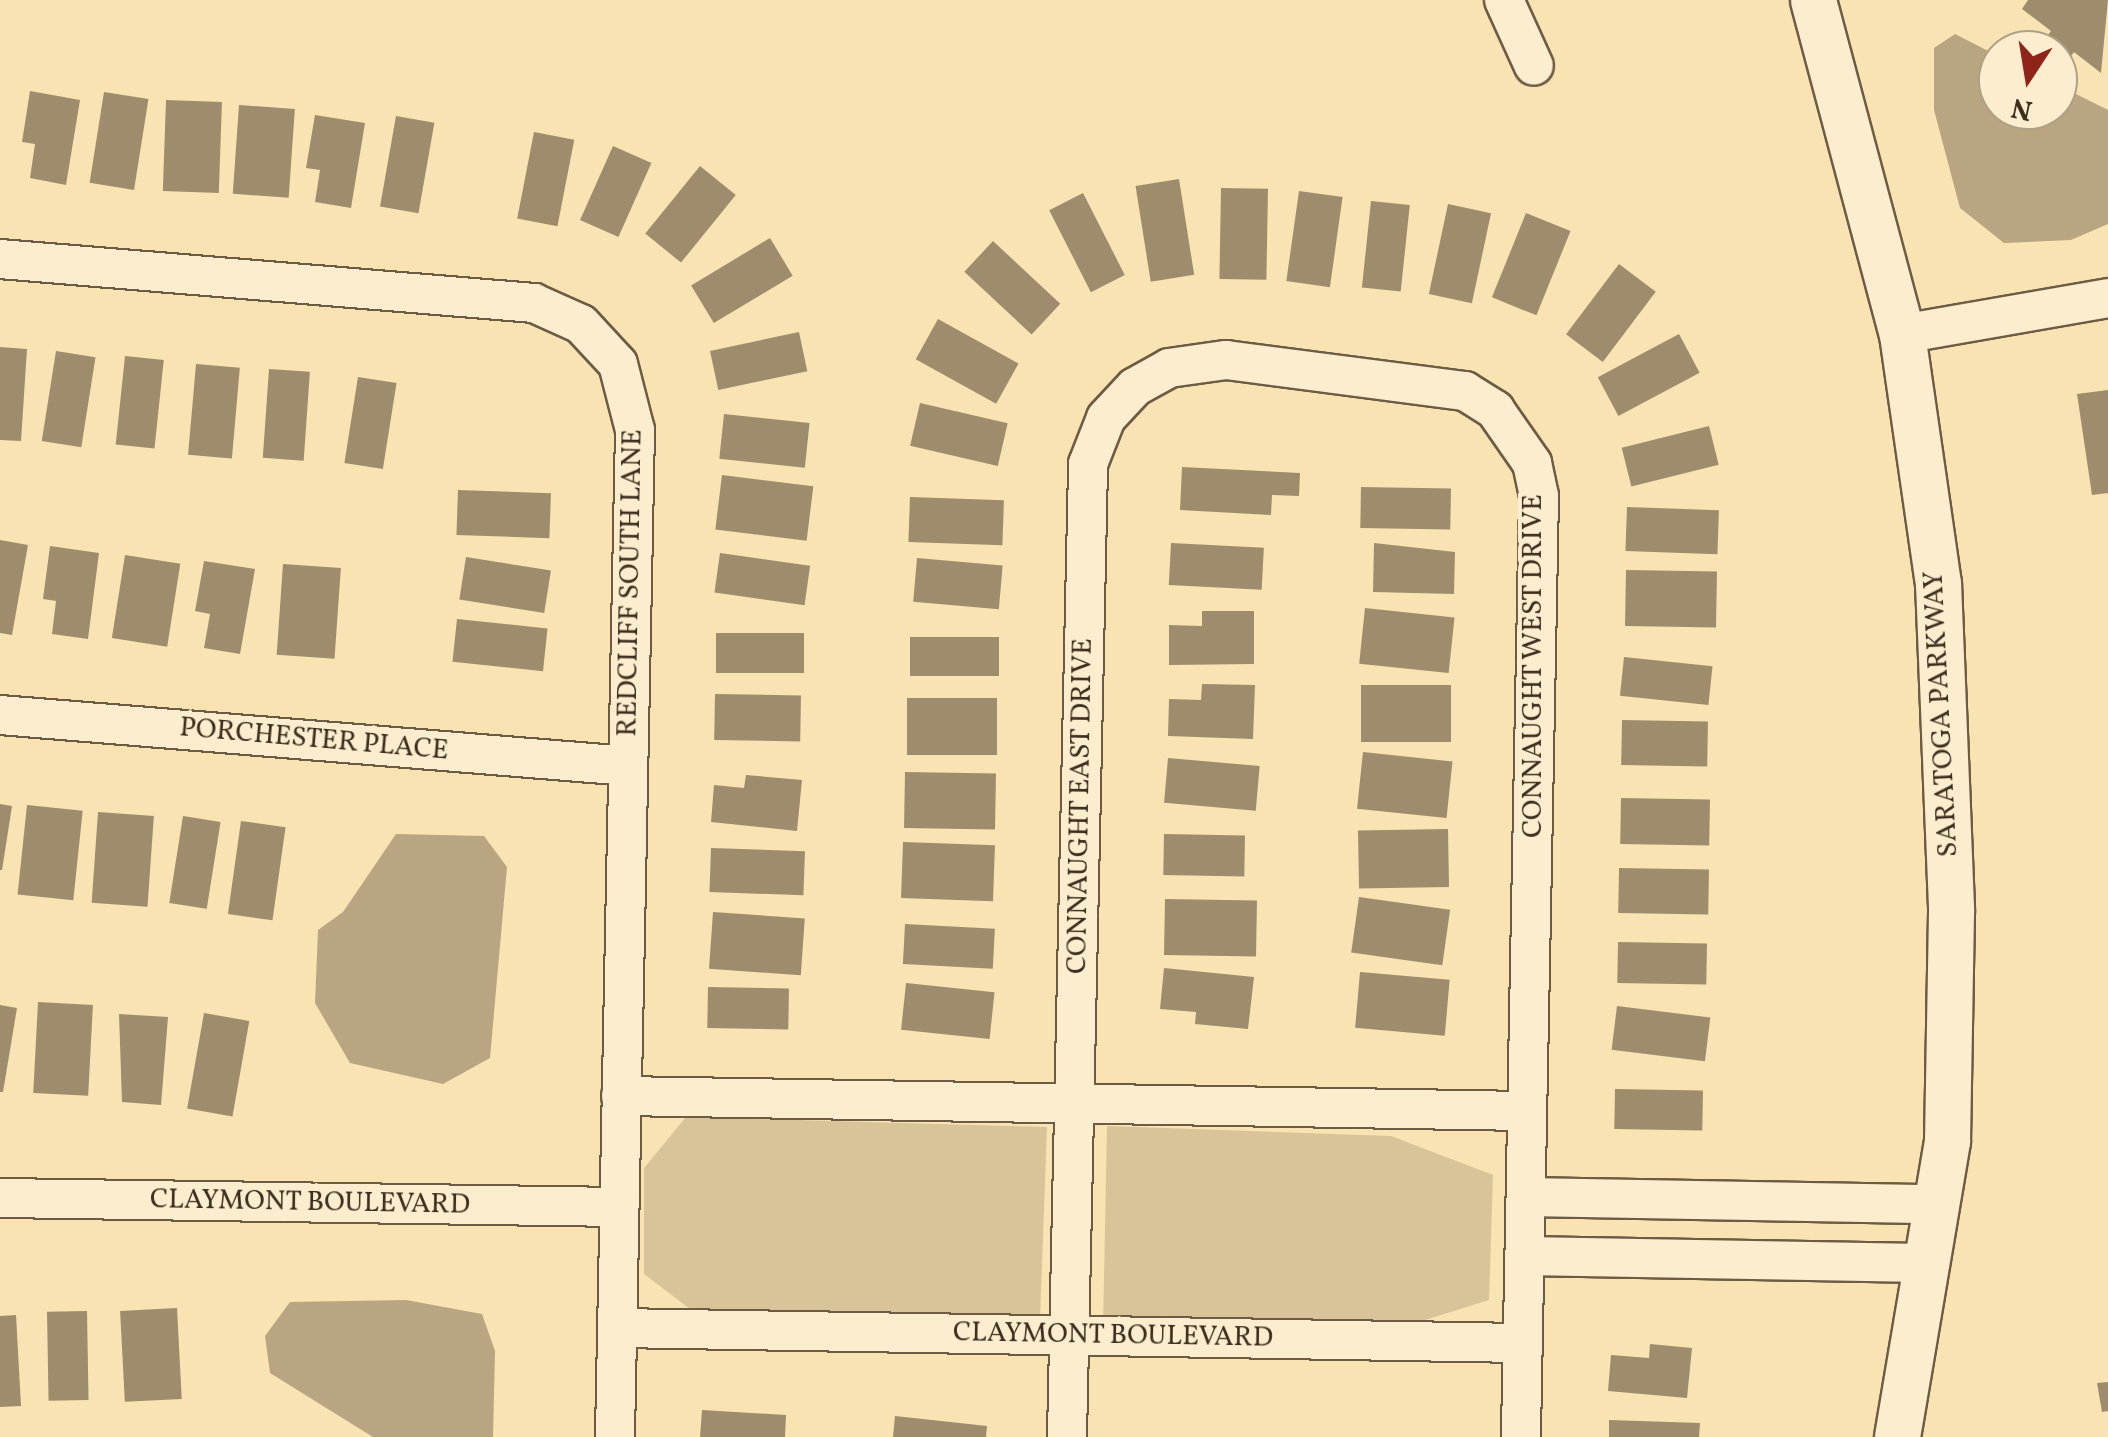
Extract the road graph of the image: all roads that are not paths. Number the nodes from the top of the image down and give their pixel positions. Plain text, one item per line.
1 (1504, 0) edge
2 (1814, 0) edge
3 (1534, 66) dead end
4 (0, 259) edge
5 (2108, 298) edge
6 (1902, 334) junction
7 (1325, 371) joint
8 (0, 714) edge
9 (628, 766) junction
10 (622, 1096) junction
11 (1074, 1103) junction
12 (1528, 1111) junction
13 (1526, 1197) junction
14 (0, 1198) edge
15 (1935, 1204) junction
16 (619, 1207) junction
17 (1525, 1256) junction
18 (1923, 1263) junction
19 (617, 1328) junction
20 (1070, 1336) junction
21 (1523, 1343) junction
22 (615, 1437) edge
23 (1068, 1437) edge
24 (1521, 1437) edge
25 (1897, 1437) edge

1 - 3 street
2 - 6 street, SARATOGA PARKWAY
4 - 9 street, REDCLIFF SOUTH LANE
5 - 6 street
6 - 15 street, SARATOGA PARKWAY
7 - 11 street, CONNAUGHT EAST DRIVE
7 - 12 street, CONNAUGHT WEST DRIVE
8 - 9 street, PORCHESTER PLACE
9 - 10 street, REDCLIFF SOUTH LANE
10 - 11 street
10 - 16 street, REDCLIFF SOUTH LANE
11 - 12 street
11 - 20 street, CONNAUGHT EAST DRIVE
12 - 13 street
13 - 15 street
13 - 17 street
14 - 16 street, CLAYMONT BOULEVARD
15 - 18 street, SARATOGA PARKWAY
16 - 19 street, REDCLIFF SOUTH LANE
17 - 18 street
17 - 21 street
18 - 25 street, SARATOGA PARKWAY
19 - 20 street, CLAYMONT BOULEVARD
19 - 22 street, REDCLIFF SOUTH LANE
20 - 21 street, CLAYMONT BOULEVARD
20 - 23 street, CONNAUGHT EAST DRIVE
21 - 24 street

